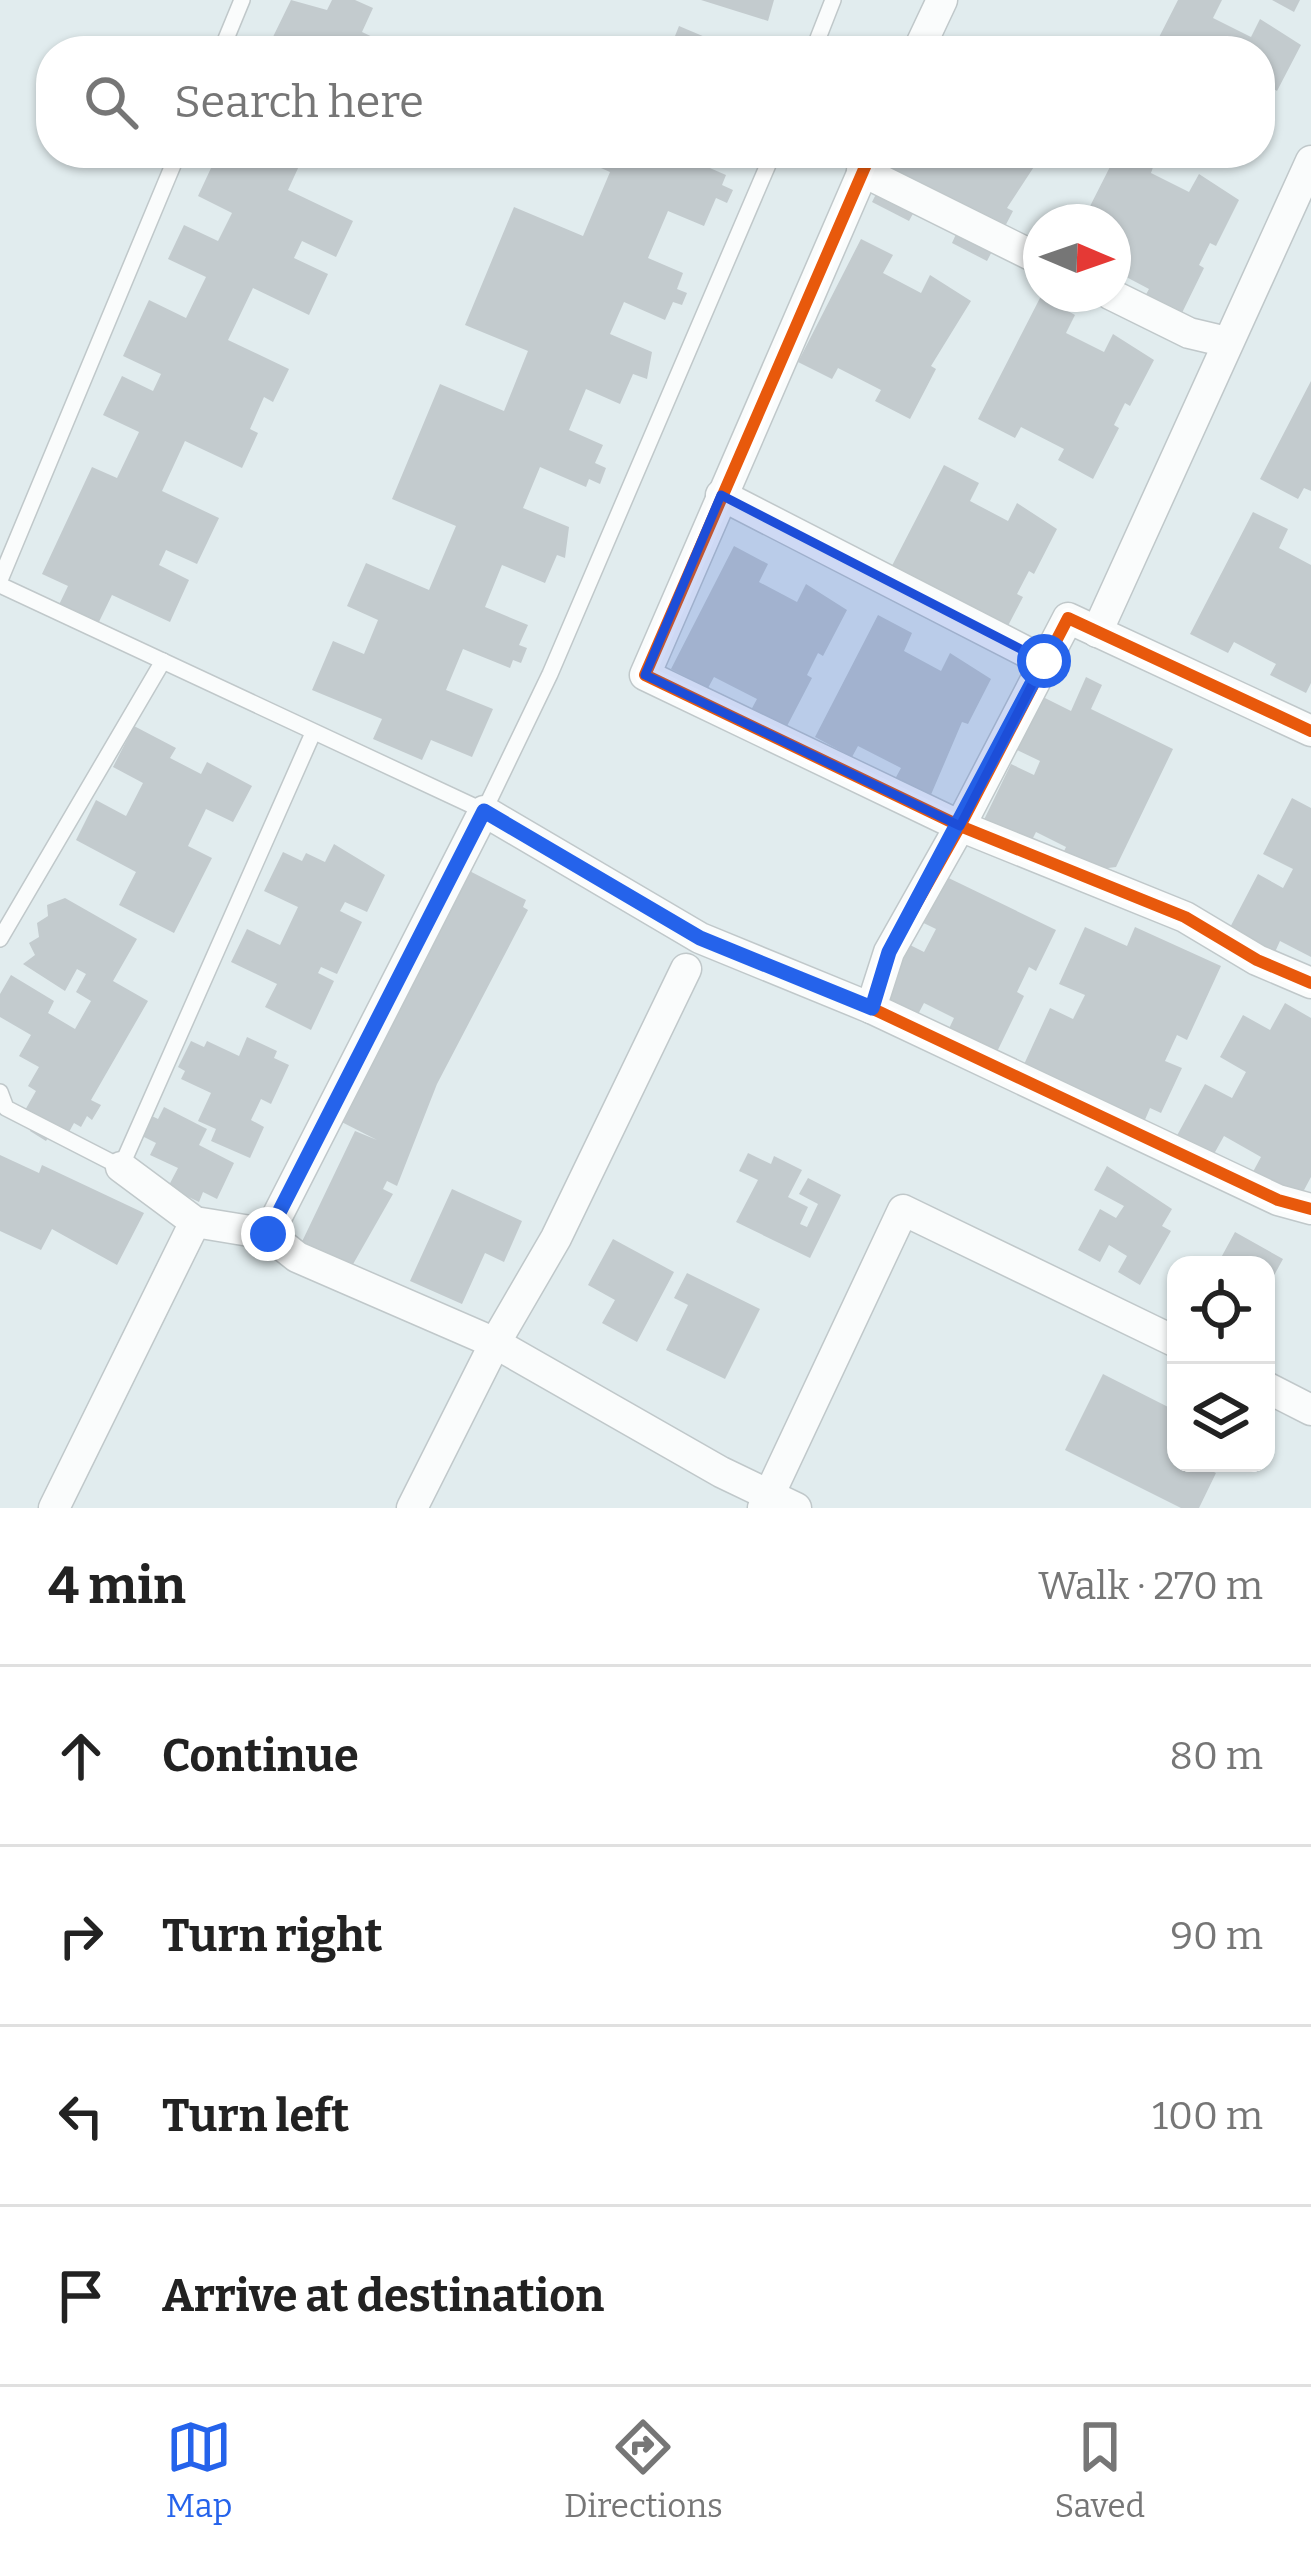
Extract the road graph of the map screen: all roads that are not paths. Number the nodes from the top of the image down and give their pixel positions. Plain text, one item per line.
1 (242, 0) edge
2 (833, 0) edge
3 (942, 0) edge
4 (227, 36) edge
5 (819, 36) edge
6 (925, 36) edge
7 (1311, 160) edge
8 (172, 168) edge
9 (767, 168) edge
10 (864, 168) edge
11 (878, 168) edge
12 (1023, 250) edge
13 (1131, 304) edge
14 (1227, 342) junction
15 (721, 495) junction
16 (0, 582) edge
17 (1097, 632) junction
18 (163, 661) junction
19 (1044, 661) junction
20 (1311, 730) edge
21 (313, 733) junction
22 (484, 811) junction
23 (960, 826) junction
24 (0, 938) edge
25 (686, 969) dead end
26 (1311, 983) edge
27 (872, 1008) junction
28 (0, 1092) edge
29 (121, 1167) junction
30 (1311, 1209) edge
31 (195, 1222) junction
32 (268, 1234) junction
33 (1167, 1338) edge
34 (495, 1343) junction
35 (1275, 1392) edge
36 (1311, 1410) edge
37 (776, 1504) edge
38 (55, 1508) edge
39 (412, 1508) edge

1 - 4 lane
2 - 5 lane
3 - 6 street
7 - 14 street
8 - 16 lane
9 - 22 lane
10 - 15 street
11 - 12 street
13 - 14 street
14 - 17 street
15 - 19 street
15 - 23 street
16 - 18 lane
17 - 19 street
17 - 20 street
18 - 21 lane
18 - 24 lane
19 - 23 street
21 - 22 lane
21 - 29 lane
22 - 27 street
22 - 32 street
23 - 26 street
23 - 27 street
25 - 34 street
27 - 30 street
28 - 29 lane
29 - 31 street
31 - 32 street
31 - 38 street
32 - 34 street
33 - 37 street
34 - 37 street
34 - 39 street
35 - 36 street

